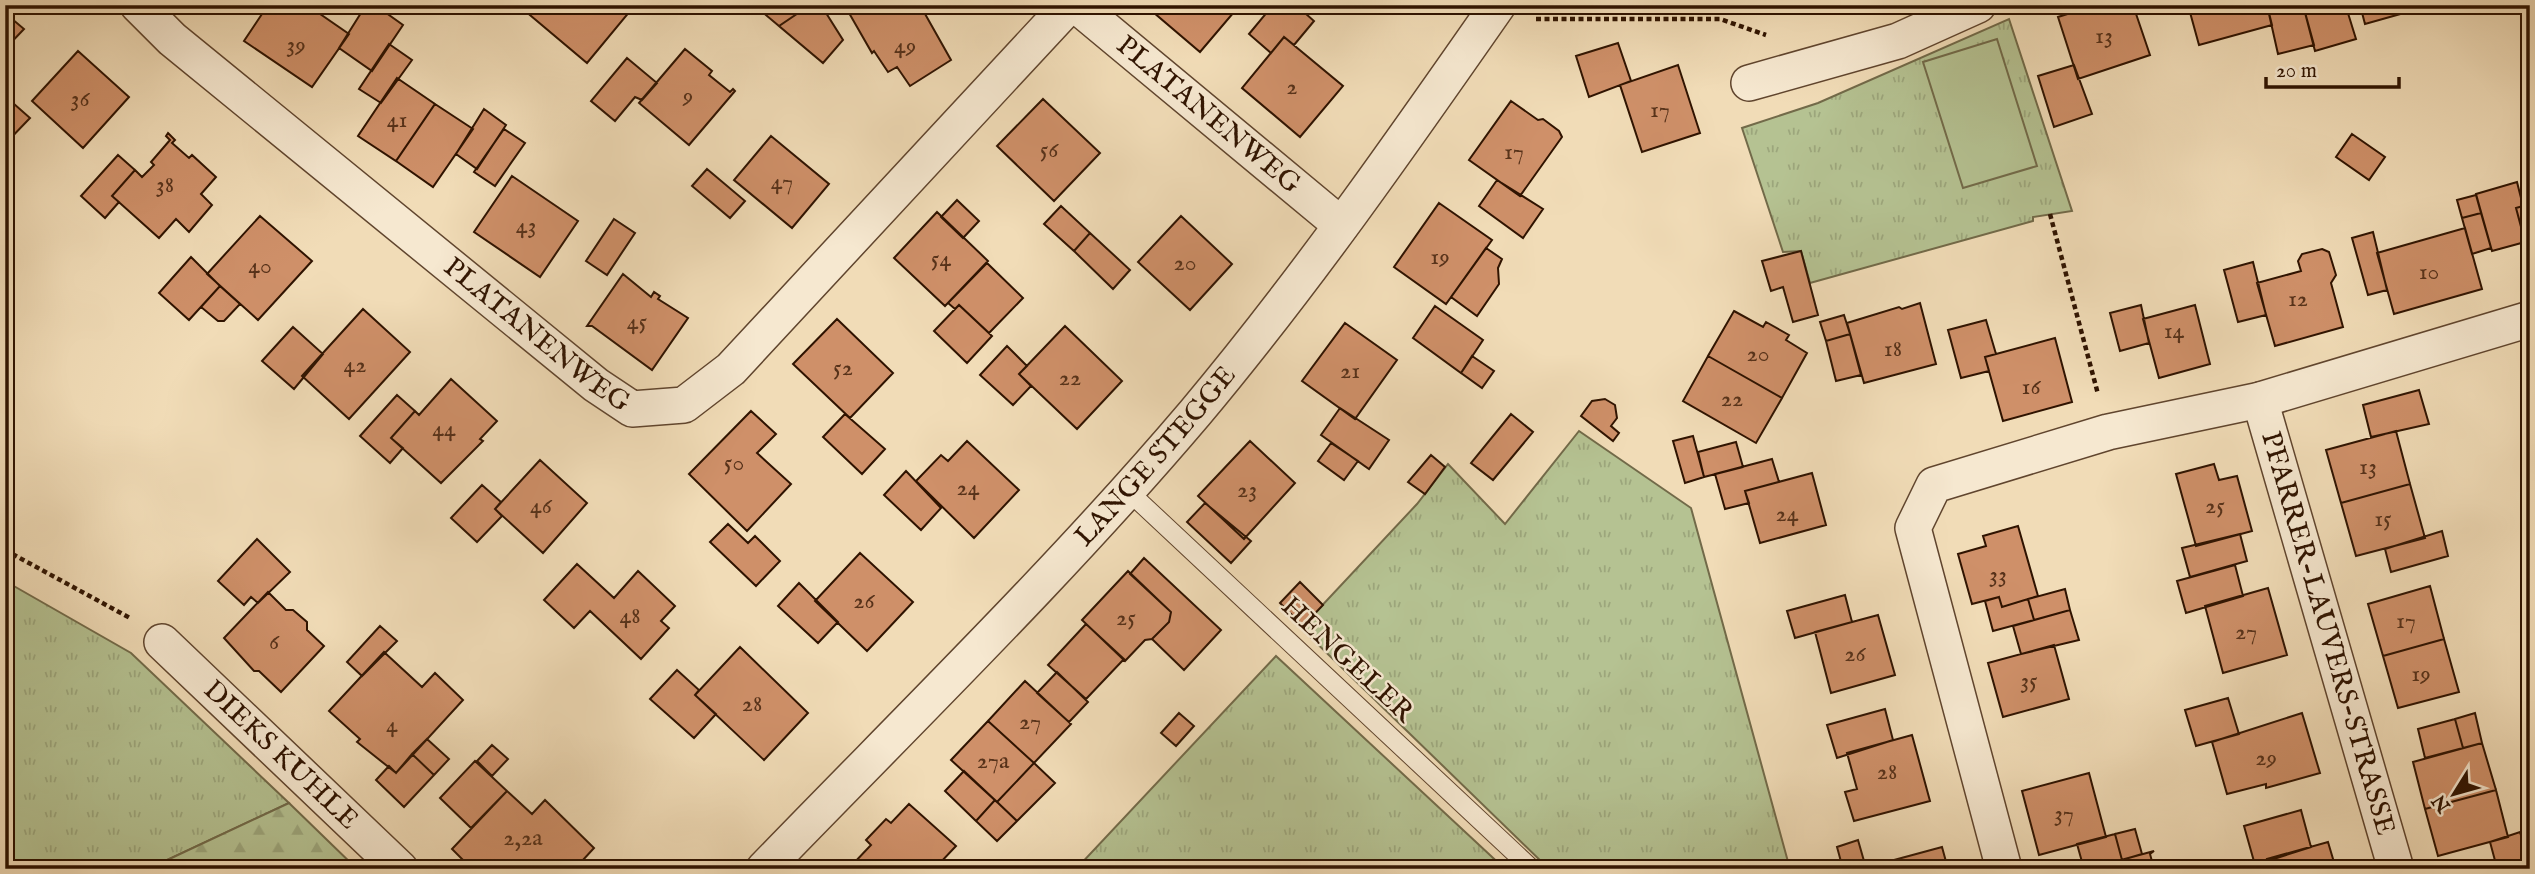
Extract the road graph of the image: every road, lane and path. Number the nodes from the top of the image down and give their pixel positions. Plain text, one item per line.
1 (138, 5) edge
2 (1069, 5) edge
3 (1076, 5) edge
4 (1978, 5) edge
5 (1490, 16) edge
6 (1806, 66) junction
7 (1749, 83) dead end
8 (2050, 214) dead end
9 (1341, 225) junction
10 (2530, 319) edge
11 (2260, 400) junction
12 (2108, 432) junction
13 (1128, 490) junction
14 (5, 550) edge
15 (162, 642) joint
16 (400, 869) edge
17 (764, 869) edge
18 (1532, 869) edge
19 (2004, 869) edge
20 (2396, 869) edge

1 - 2 street, PLATANENWEG
3 - 9 street, PLATANENWEG
4 - 6 street
5 - 6 path
5 - 9 street, LANGE STEGGE
6 - 7 street
8 - 12 path
9 - 13 street, LANGE STEGGE
10 - 11 street, PFARRER-LAUVERS-STRASSE
11 - 12 street, PFARRER-LAUVERS-STRASSE
11 - 20 street, PFARRER-LAUVERS-STRASSE
12 - 19 street, PFARRER-LAUVERS-STRASSE
13 - 17 street, LANGE STEGGE
13 - 18 lane, HENGELER
14 - 15 path
15 - 16 street, DIEKS KUHLE

